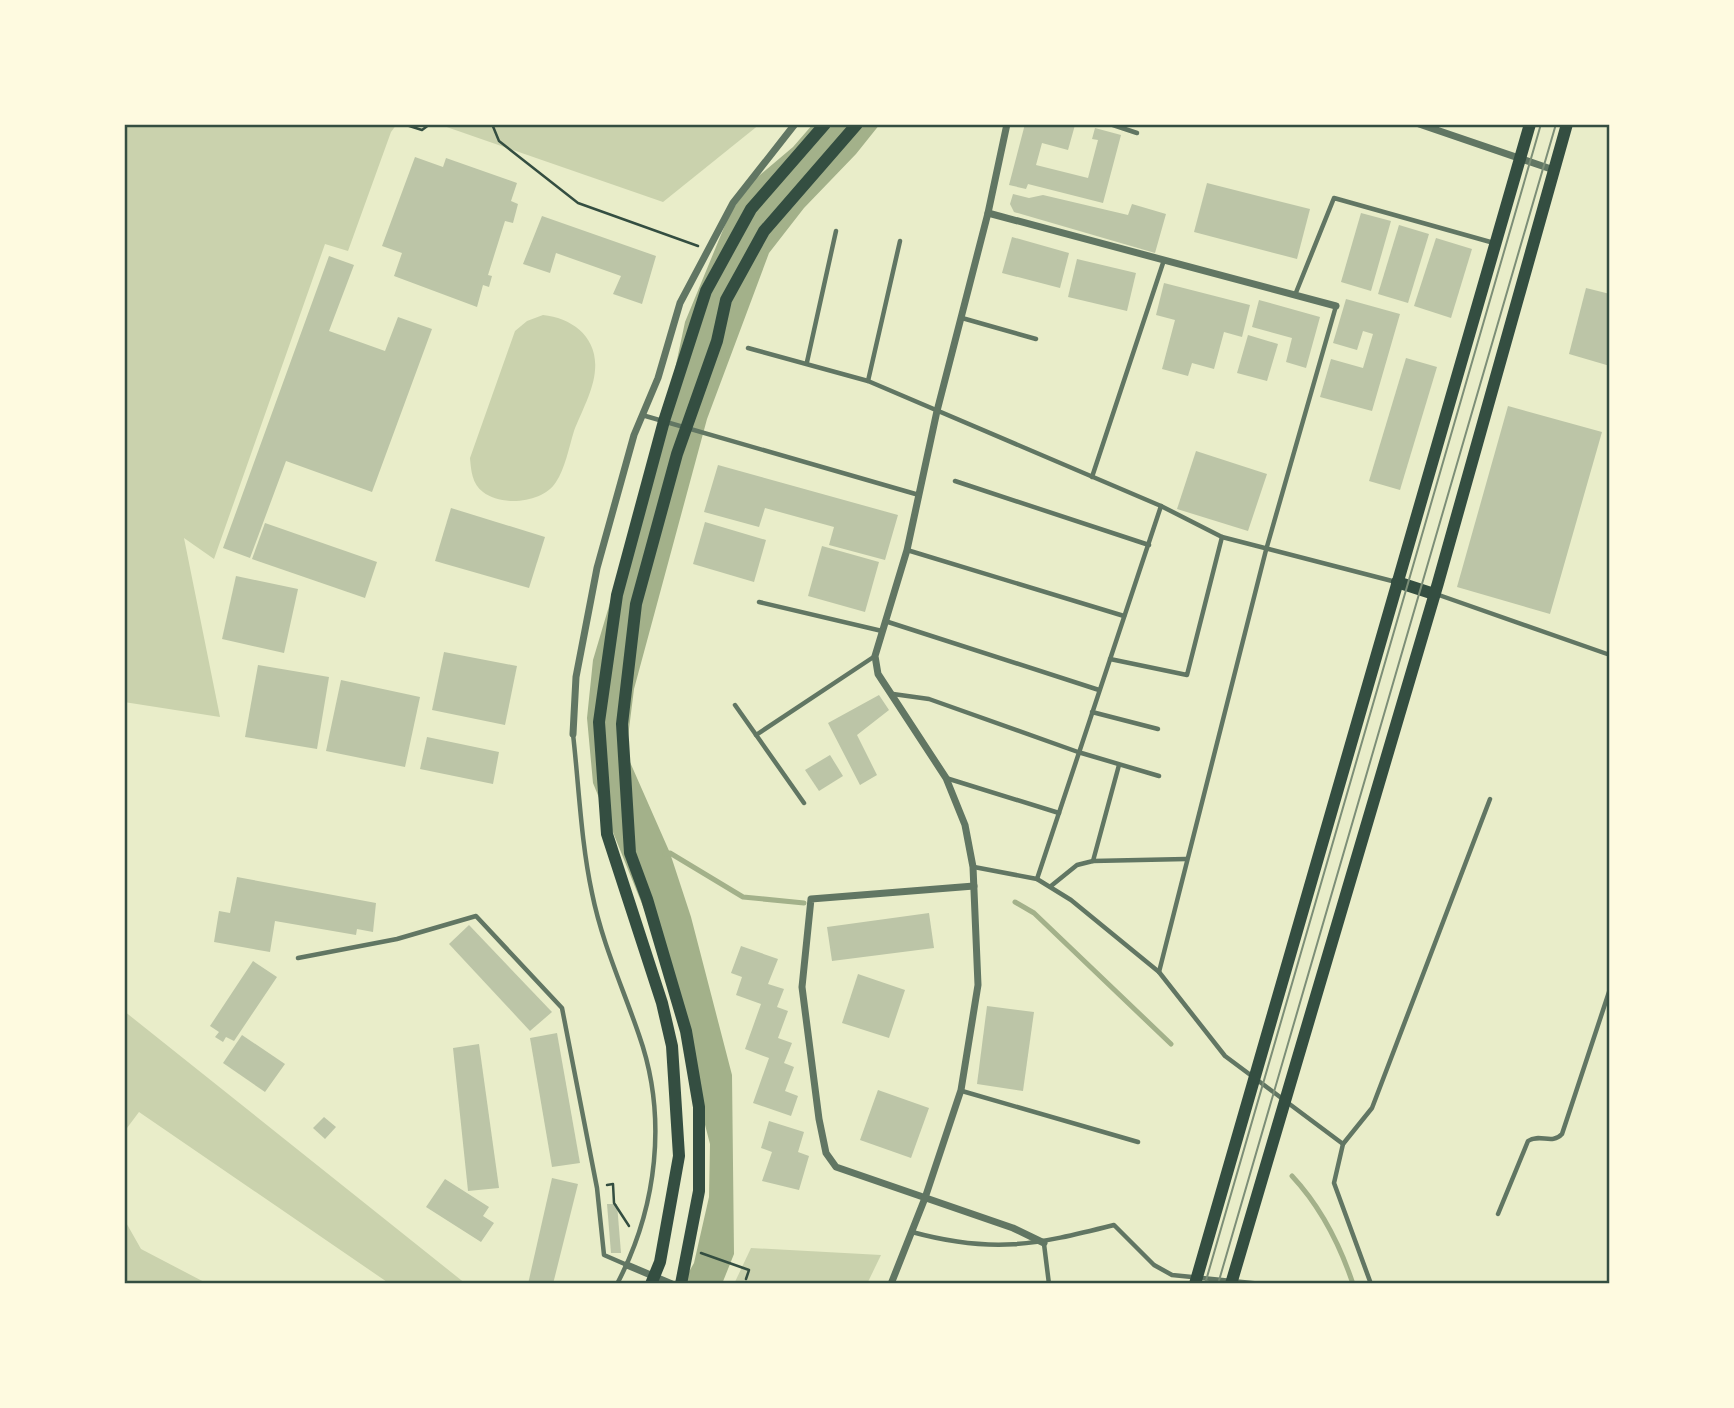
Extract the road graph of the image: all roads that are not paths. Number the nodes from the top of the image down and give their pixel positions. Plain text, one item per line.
1 (795, 124) edge
2 (825, 124) edge
3 (857, 124) edge
4 (1007, 124) edge
5 (1110, 124) edge
6 (1419, 124) edge
7 (1530, 124) edge
8 (1567, 124) edge
9 (1137, 133) dead end
10 (1519, 160) junction
11 (1555, 170) junction
12 (988, 213) junction
13 (836, 231) dead end
14 (900, 241) dead end
15 (1495, 244) junction
16 (1164, 260) junction
17 (1295, 295) junction
18 (1336, 306) joint
19 (962, 318) junction
20 (1035, 339) dead end
21 (748, 348) dead end
22 (807, 362) junction
23 (868, 381) junction
24 (937, 411) junction
25 (642, 415) junction
26 (664, 421) junction
27 (686, 426) junction
28 (1092, 477) junction
29 (955, 481) dead end
30 (920, 495) junction
31 (1161, 506) junction
32 (1222, 537) junction
33 (1149, 545) junction
34 (907, 550) junction
35 (1266, 550) junction
36 (1397, 582) junction
37 (1434, 594) junction
38 (759, 603) dead end
39 (1124, 615) junction
40 (884, 621) junction
41 (882, 631) junction
42 (1610, 655) edge
43 (875, 656) junction
44 (1110, 659) junction
45 (1099, 691) junction
46 (889, 694) junction
47 (735, 705) dead end
48 (1092, 712) junction
49 (1158, 729) dead end
50 (573, 734) joint
51 (756, 735) junction
52 (1078, 752) junction
53 (1119, 765) junction
54 (1159, 776) dead end
55 (946, 778) junction
56 (1490, 799) dead end
57 (804, 803) dead end
58 (1059, 813) junction
59 (1186, 859) junction
60 (1093, 861) junction
61 (973, 867) junction
62 (1037, 878) junction
63 (974, 886) junction
64 (1051, 886) junction
65 (298, 958) dead end
66 (1159, 972) junction
67 (1610, 989) edge
68 (1255, 1081) junction
69 (961, 1090) junction
70 (1285, 1101) junction
71 (1138, 1142) dead end
72 (1343, 1144) junction
73 (925, 1198) junction
74 (1498, 1214) dead end
75 (912, 1232) junction
76 (1044, 1243) junction
77 (627, 1265) junction
78 (653, 1281) edge
79 (1196, 1281) edge
80 (1231, 1282) edge
81 (617, 1284) edge
82 (672, 1284) edge
83 (681, 1284) edge
84 (891, 1284) edge
85 (1049, 1284) edge
86 (1262, 1284) edge
87 (1371, 1284) edge

1 - 25 street
2 - 26 main road
3 - 27 main road
4 - 12 street
5 - 9 lane
6 - 10 street
7 - 10 main road
8 - 11 main road
10 - 11 street
10 - 15 main road
11 - 37 main road
12 - 16 street
12 - 19 street
13 - 22 lane
14 - 23 lane
15 - 17 lane
15 - 36 main road
16 - 17 street
16 - 28 lane
17 - 18 street
18 - 35 lane
19 - 20 lane
19 - 24 street
21 - 22 lane
22 - 23 lane
23 - 24 lane
24 - 28 lane
24 - 30 street
25 - 26 lane
25 - 50 street
26 - 27 lane
26 - 78 main road
27 - 30 lane
27 - 83 main road
28 - 31 lane
29 - 33 lane
30 - 34 street
31 - 32 lane
31 - 33 lane
32 - 35 lane
32 - 44 lane
33 - 39 lane
34 - 39 lane
34 - 40 street
35 - 36 lane
35 - 59 lane
36 - 37 main road
36 - 68 main road
37 - 42 lane
37 - 70 main road
38 - 41 lane
39 - 44 lane
40 - 41 street
40 - 45 lane
41 - 43 street
43 - 46 street
43 - 51 lane
44 - 45 lane
45 - 48 lane
46 - 52 lane
46 - 55 street
47 - 51 lane
48 - 49 lane
48 - 52 lane
50 - 77 lane
51 - 57 lane
52 - 53 lane
52 - 58 lane
53 - 54 lane
53 - 60 lane
55 - 58 lane
55 - 61 street
56 - 72 lane
58 - 62 lane
59 - 60 lane
59 - 66 lane
60 - 64 lane
61 - 62 lane
61 - 63 street
62 - 64 lane
63 - 69 street
63 - 73 street
64 - 66 lane
65 - 77 lane
66 - 68 lane
67 - 74 lane
68 - 70 lane
68 - 79 main road
69 - 71 lane
69 - 73 street
70 - 72 lane
70 - 80 main road
72 - 87 lane
73 - 75 street
73 - 76 street
75 - 76 lane
75 - 84 street
76 - 79 lane
76 - 85 lane
77 - 78 street
77 - 81 lane
78 - 82 street
79 - 80 lane
80 - 86 lane

